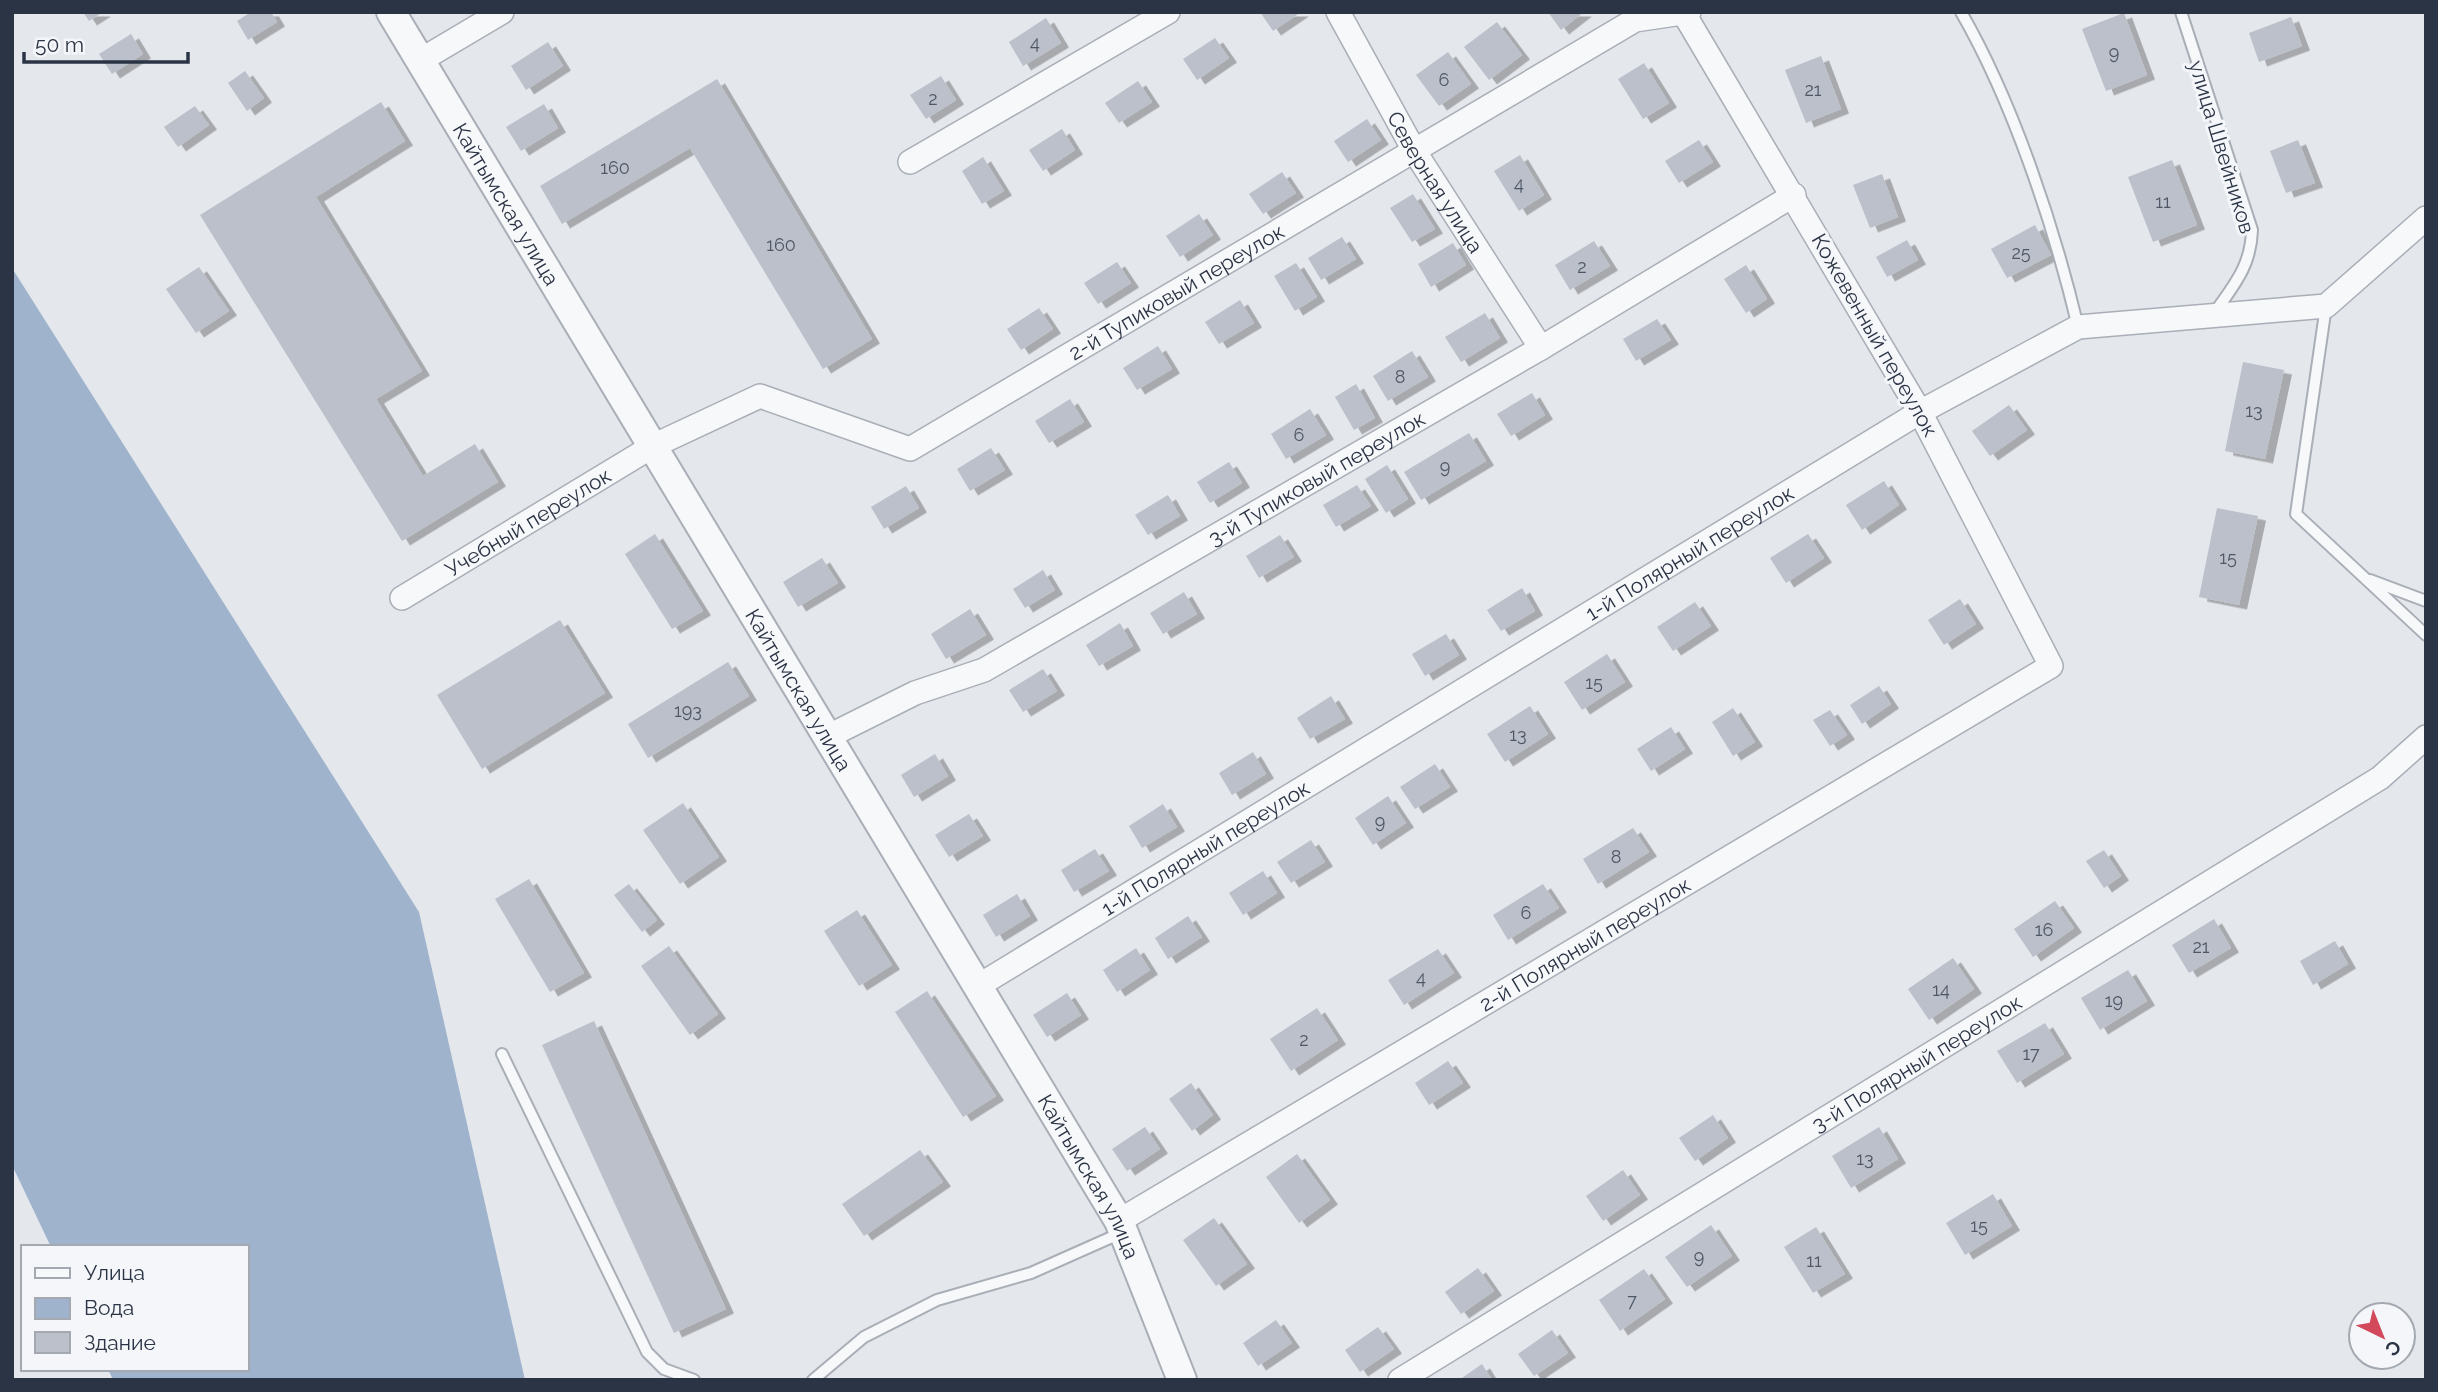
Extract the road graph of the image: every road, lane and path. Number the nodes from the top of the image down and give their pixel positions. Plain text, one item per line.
1 (391, 12) edge
2 (502, 12) edge
3 (1168, 12) edge
4 (1338, 12) edge
5 (1961, 12) edge
6 (2181, 12) edge
7 (1685, 13) edge
8 (421, 60) junction
9 (1415, 152) junction
10 (910, 162) dead end
11 (1794, 195) junction
12 (2422, 227) edge
13 (2326, 306) junction
14 (2213, 315) junction
15 (2078, 327) junction
16 (1541, 348) junction
17 (1920, 412) junction
18 (653, 446) junction
19 (2364, 578) junction
20 (402, 598) dead end
21 (2426, 601) edge
22 (2426, 635) edge
23 (2051, 666) joint
24 (827, 737) junction
25 (2426, 737) edge
26 (978, 986) junction
27 (502, 1054) dead end
28 (1121, 1226) junction
29 (694, 1380) edge
30 (813, 1380) edge
31 (1182, 1380) edge
32 (1399, 1380) edge

1 - 8 street, Кайтымская улица
2 - 8 street
3 - 10 street
4 - 9 street, Северная улица
5 - 15 lane
6 - 14 lane, улица Швейников
7 - 9 street, 2-й Тупиковый переулок
7 - 11 street, Кожевенный переулок
8 - 18 street, Кайтымская улица
9 - 16 street, Северная улица
9 - 18 street, 2-й Тупиковый переулок
11 - 16 street, 3-й Тупиковый переулок
11 - 17 street, Кожевенный переулок
12 - 13 street
13 - 14 street, 1-й Полярный переулок
13 - 19 lane
14 - 15 street, 1-й Полярный переулок
15 - 17 street, 1-й Полярный переулок
16 - 24 street, 3-й Тупиковый переулок
17 - 23 street, Кожевенный переулок
17 - 26 street, 1-й Полярный переулок
18 - 20 street, Учебный переулок
18 - 24 street, Кайтымская улица
19 - 21 lane
19 - 22 lane
23 - 28 street, 2-й Полярный переулок
24 - 26 street, Кайтымская улица
25 - 32 street, 3-й Полярный переулок
26 - 28 street, Кайтымская улица
27 - 29 lane
28 - 30 lane
28 - 31 street, Кайтымская улица

